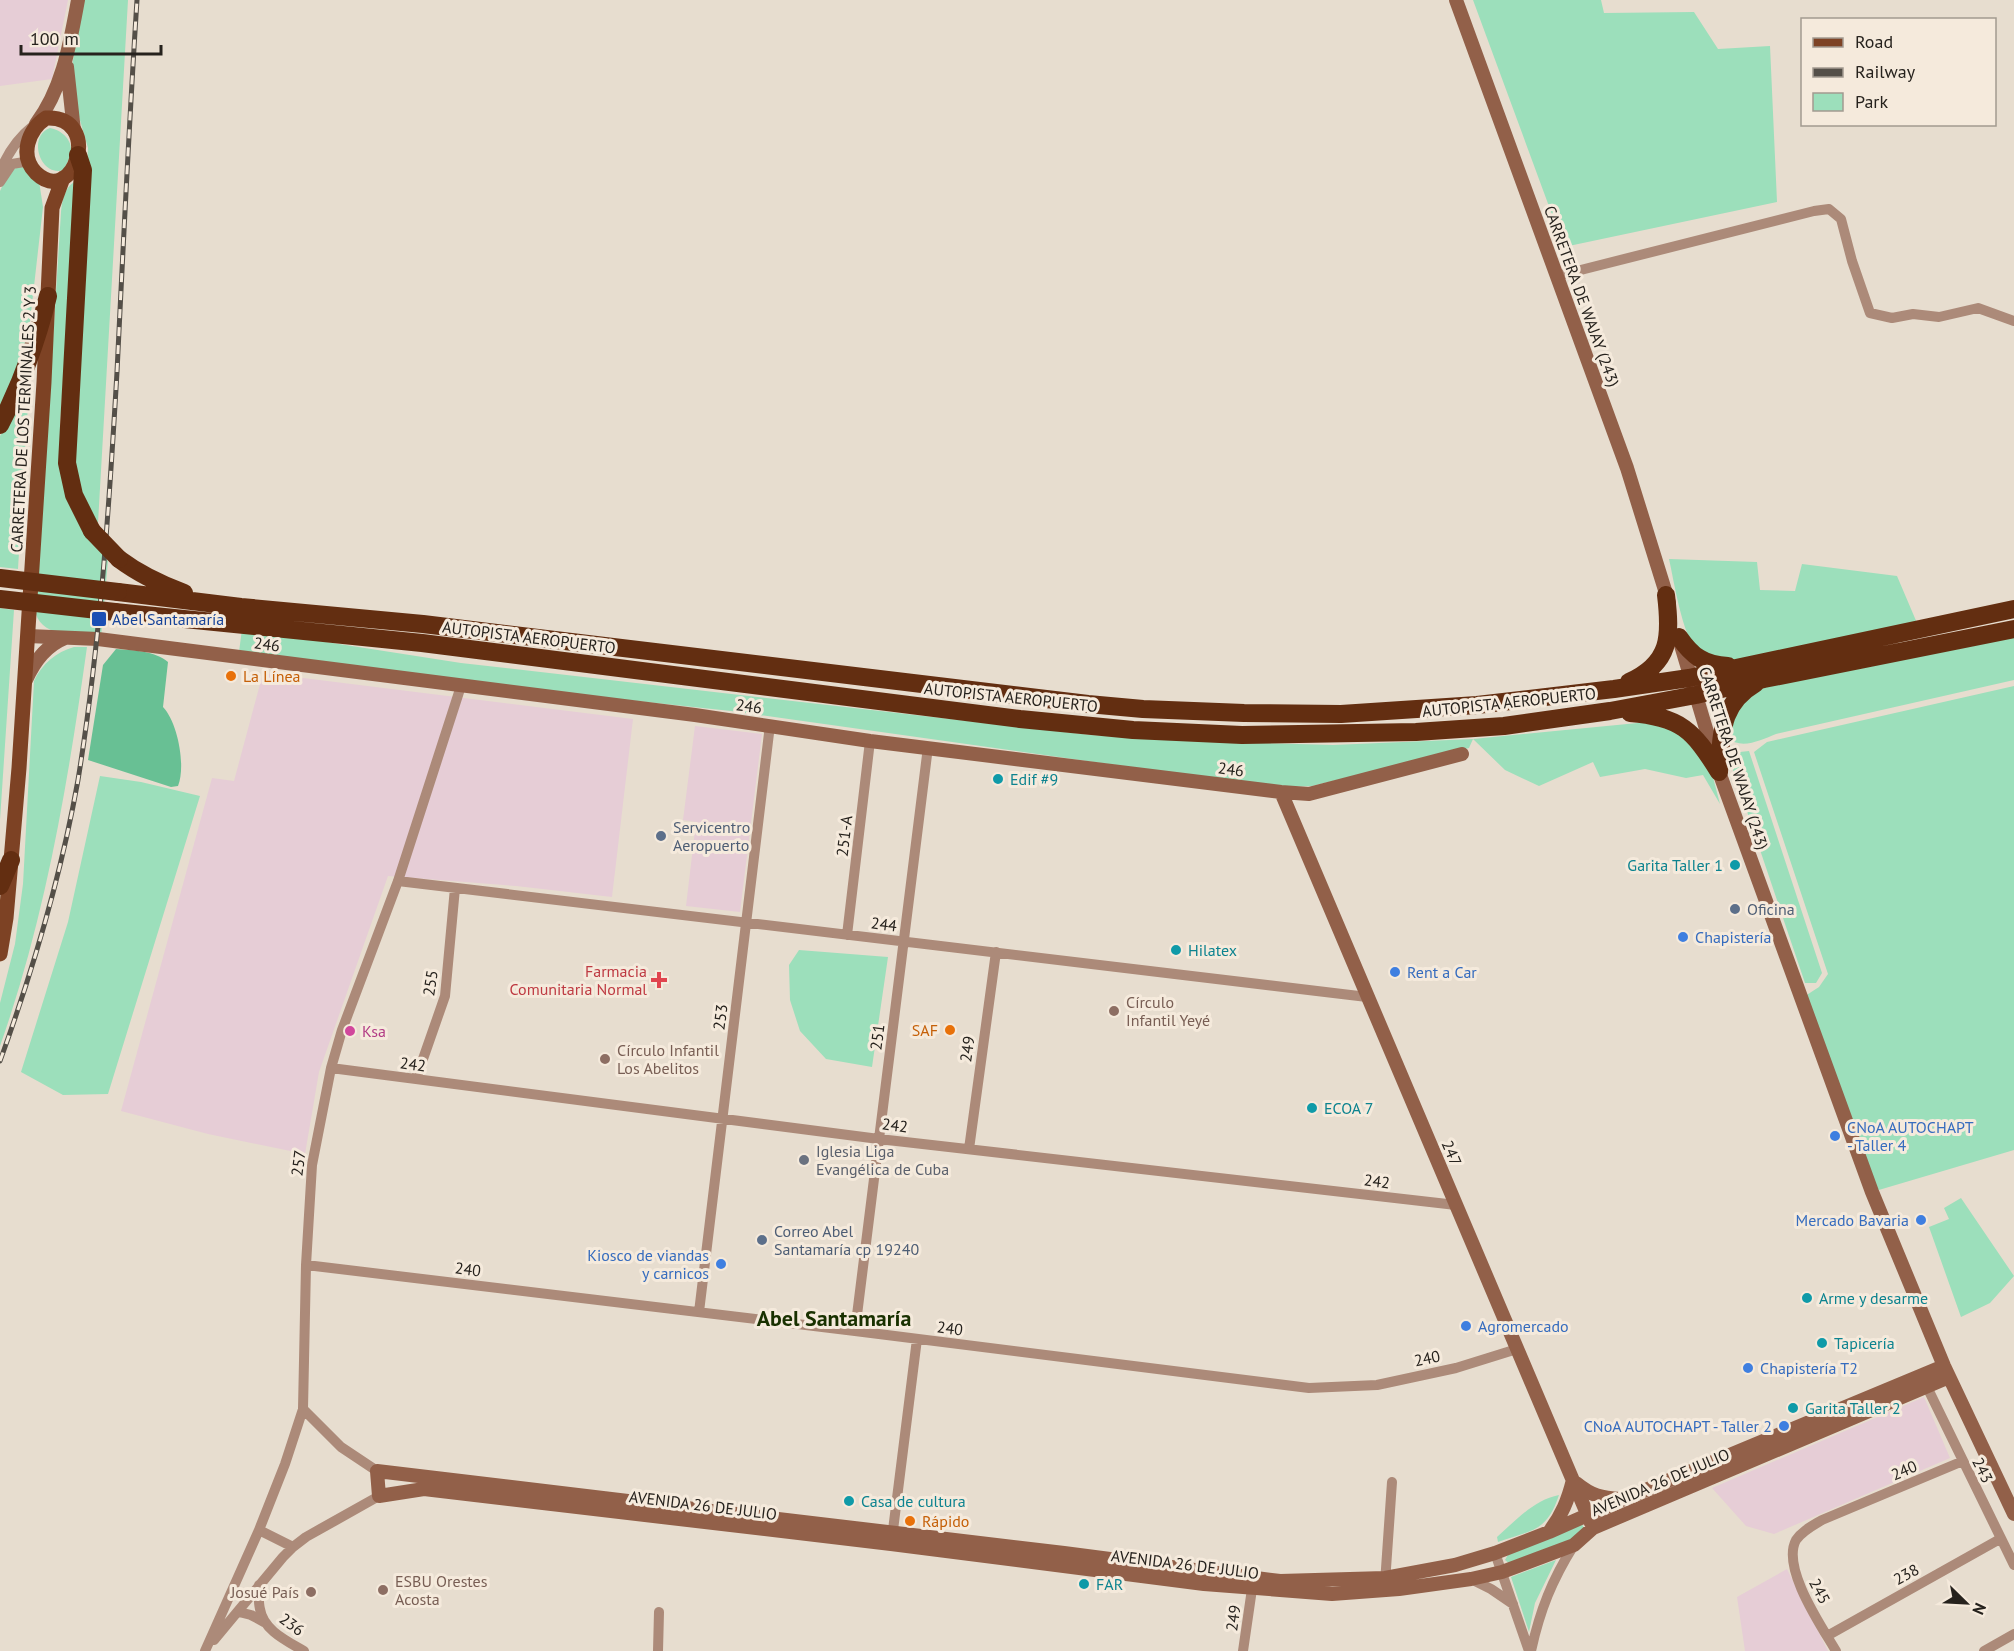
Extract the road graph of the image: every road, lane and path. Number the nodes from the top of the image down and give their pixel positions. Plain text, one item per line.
1 (78, 0) edge
2 (1456, 0) edge
3 (67, 56) junction
4 (36, 124) junction
5 (74, 130) junction
6 (78, 155) junction
7 (30, 164) junction
8 (0, 172) edge
9 (63, 178) junction
10 (43, 179) junction
11 (0, 182) edge
12 (52, 208) junction
13 (1557, 276) junction
14 (48, 296) junction
15 (2014, 321) edge
16 (0, 425) edge
17 (0, 578) edge
18 (1666, 595) junction
19 (0, 599) edge
20 (241, 607) junction
21 (2014, 609) edge
22 (2014, 628) edge
23 (28, 636) junction
24 (1679, 637) junction
25 (66, 638) junction
26 (1745, 666) junction
27 (1689, 678) junction
28 (1764, 679) junction
29 (24, 685) junction
30 (461, 686) junction
31 (1614, 689) junction
32 (1696, 695) junction
33 (1610, 711) junction
34 (770, 725) junction
35 (870, 741) junction
36 (928, 747) junction
37 (1462, 754) dead end
38 (1719, 772) junction
39 (1281, 792) junction
40 (11, 860) junction
41 (398, 881) junction
42 (0, 886) edge
43 (455, 888) junction
44 (746, 923) junction
45 (847, 935) junction
46 (904, 942) junction
47 (996, 952) junction
48 (0, 954) edge
49 (1367, 997) junction
50 (331, 1068) junction
51 (416, 1079) junction
52 (722, 1119) junction
53 (879, 1139) junction
54 (969, 1149) junction
55 (1456, 1205) junction
56 (306, 1265) junction
57 (699, 1312) junction
58 (855, 1331) junction
59 (917, 1339) junction
60 (1517, 1349) junction
61 (1947, 1372) junction
62 (1927, 1387) junction
63 (303, 1409) junction
64 (1788, 1438) junction
65 (1963, 1461) junction
66 (377, 1471) junction
67 (1573, 1480) junction
68 (1392, 1482) dead end
69 (379, 1496) junction
70 (1624, 1499) junction
71 (671, 1512) junction
72 (2014, 1514) edge
73 (1590, 1521) junction
74 (259, 1530) junction
75 (1549, 1532) junction
76 (892, 1538) junction
77 (2000, 1539) junction
78 (1795, 1542) joint
79 (1574, 1545) junction
80 (293, 1547) junction
81 (1495, 1553) junction
82 (2014, 1566) edge
83 (1502, 1572) junction
84 (1471, 1579) junction
85 (1385, 1584) junction
86 (259, 1585) junction
87 (1252, 1589) junction
88 (1513, 1604) junction
89 (239, 1612) junction
90 (659, 1612) dead end
91 (264, 1622) junction
92 (2014, 1634) edge
93 (1827, 1636) junction
94 (205, 1650) edge
95 (304, 1651) edge
96 (658, 1651) edge
97 (1243, 1651) edge
98 (1530, 1651) edge
99 (1836, 1651) edge
100 (1984, 1651) edge

1 - 3 street
2 - 13 street, CARRETERA DE WAJAY (243)
3 - 4 street
3 - 5 street
4 - 5 main road
4 - 7 main road
4 - 8 street
5 - 6 main road
6 - 9 main road
6 - 20 highway, bridge
7 - 10 main road
7 - 11 street
9 - 10 main road
9 - 12 main road, CARRETERA DE LOS TERMINALES 2 Y 3
10 - 12 main road, CARRETERA DE LOS TERMINALES 2 Y 3
12 - 14 main road, CARRETERA DE LOS TERMINALES 2 Y 3
13 - 15 street
13 - 18 street, CARRETERA DE WAJAY (243)
14 - 16 highway
14 - 23 main road, CARRETERA DE LOS TERMINALES 2 Y 3
17 - 20 highway, AUTOPISTA AEROPUERTO, bridge
18 - 24 street, CARRETERA DE WAJAY (243)
18 - 31 highway
19 - 33 highway, AUTOPISTA AEROPUERTO, bridge
20 - 31 highway, AUTOPISTA AEROPUERTO
21 - 26 highway, AUTOPISTA AEROPUERTO
22 - 28 highway, AUTOPISTA AEROPUERTO
23 - 25 street, 246
23 - 29 main road, CARRETERA DE LOS TERMINALES 2 Y 3
24 - 26 highway
24 - 27 street, CARRETERA DE WAJAY (243)
25 - 29 street
25 - 30 street, 246
26 - 27 highway, AUTOPISTA AEROPUERTO
27 - 31 highway, AUTOPISTA AEROPUERTO
27 - 32 street, CARRETERA DE WAJAY (243)
28 - 32 highway, AUTOPISTA AEROPUERTO
28 - 38 highway
29 - 40 main road, CARRETERA DE LOS TERMINALES 2 Y 3
30 - 34 street, 246
30 - 41 street, 257
32 - 33 highway, AUTOPISTA AEROPUERTO
32 - 38 street, CARRETERA DE WAJAY (243)
33 - 38 highway
34 - 35 street, 246
34 - 44 street, 253
35 - 36 street, 246
35 - 45 street, 251-A
36 - 39 street, 246
36 - 46 street, 251
37 - 39 street, 246
38 - 61 street, CARRETERA DE WAJAY (243)
39 - 49 street, 247
40 - 42 highway
40 - 48 main road, CARRETERA DE LOS TERMINALES 2 Y 3
41 - 43 street, 244
41 - 50 street, 257
43 - 44 street, 244
43 - 51 street, 255
44 - 45 street, 244
44 - 52 street, 253
45 - 46 street, 244
46 - 47 street, 244
46 - 53 street, 251
47 - 49 street, 244
47 - 54 street, 249
49 - 55 street, 247
50 - 51 street, 242
50 - 56 street, 257
51 - 52 street, 242
52 - 53 street, 242
52 - 57 street, 253
53 - 54 street, 242
53 - 58 street, 251
54 - 55 street, 242
55 - 60 street, 247
56 - 57 street, 240
56 - 63 street, 257
57 - 58 street, 240
58 - 59 street, 240
59 - 60 street, 240
59 - 76 street
60 - 67 street, 247
61 - 62 street, AVENIDA 26 DE JULIO
61 - 64 street, AVENIDA 26 DE JULIO
61 - 72 street, CARRETERA DE WAJAY (243)
62 - 64 street, AVENIDA 26 DE JULIO
62 - 65 street, 243
63 - 66 street, AVENIDA 26 DE JULIO
63 - 74 street, 257
64 - 70 street, AVENIDA 26 DE JULIO
64 - 73 street, AVENIDA 26 DE JULIO
65 - 77 street, 243
65 - 78 street, 240
66 - 69 street
66 - 71 street, AVENIDA 26 DE JULIO
67 - 70 street
67 - 73 street, 247
67 - 75 street
68 - 85 street
69 - 71 street, AVENIDA 26 DE JULIO
69 - 80 street, AVENIDA 26 DE JULIO
70 - 73 street, AVENIDA 26 DE JULIO
71 - 76 street, AVENIDA 26 DE JULIO
73 - 75 street, AVENIDA 26 DE JULIO
73 - 79 street, AVENIDA 26 DE JULIO
74 - 80 street
74 - 94 street, 257
75 - 81 street, AVENIDA 26 DE JULIO
76 - 85 street, AVENIDA 26 DE JULIO
76 - 87 street, AVENIDA 26 DE JULIO
77 - 82 street, 243
77 - 93 street, 238
78 - 93 street, 245
79 - 83 street, AVENIDA 26 DE JULIO
79 - 98 street
80 - 86 street, AVENIDA 26 DE JULIO
81 - 83 street
81 - 85 street, AVENIDA 26 DE JULIO
83 - 84 street, AVENIDA 26 DE JULIO
83 - 88 street
84 - 85 street, AVENIDA 26 DE JULIO
84 - 88 street
85 - 87 street, AVENIDA 26 DE JULIO
86 - 89 street, 257
86 - 91 street, 236
87 - 97 street, 249
88 - 98 street
89 - 91 street
89 - 94 street, 257
90 - 96 street
91 - 95 street, 236
92 - 100 street
93 - 99 street, 245

